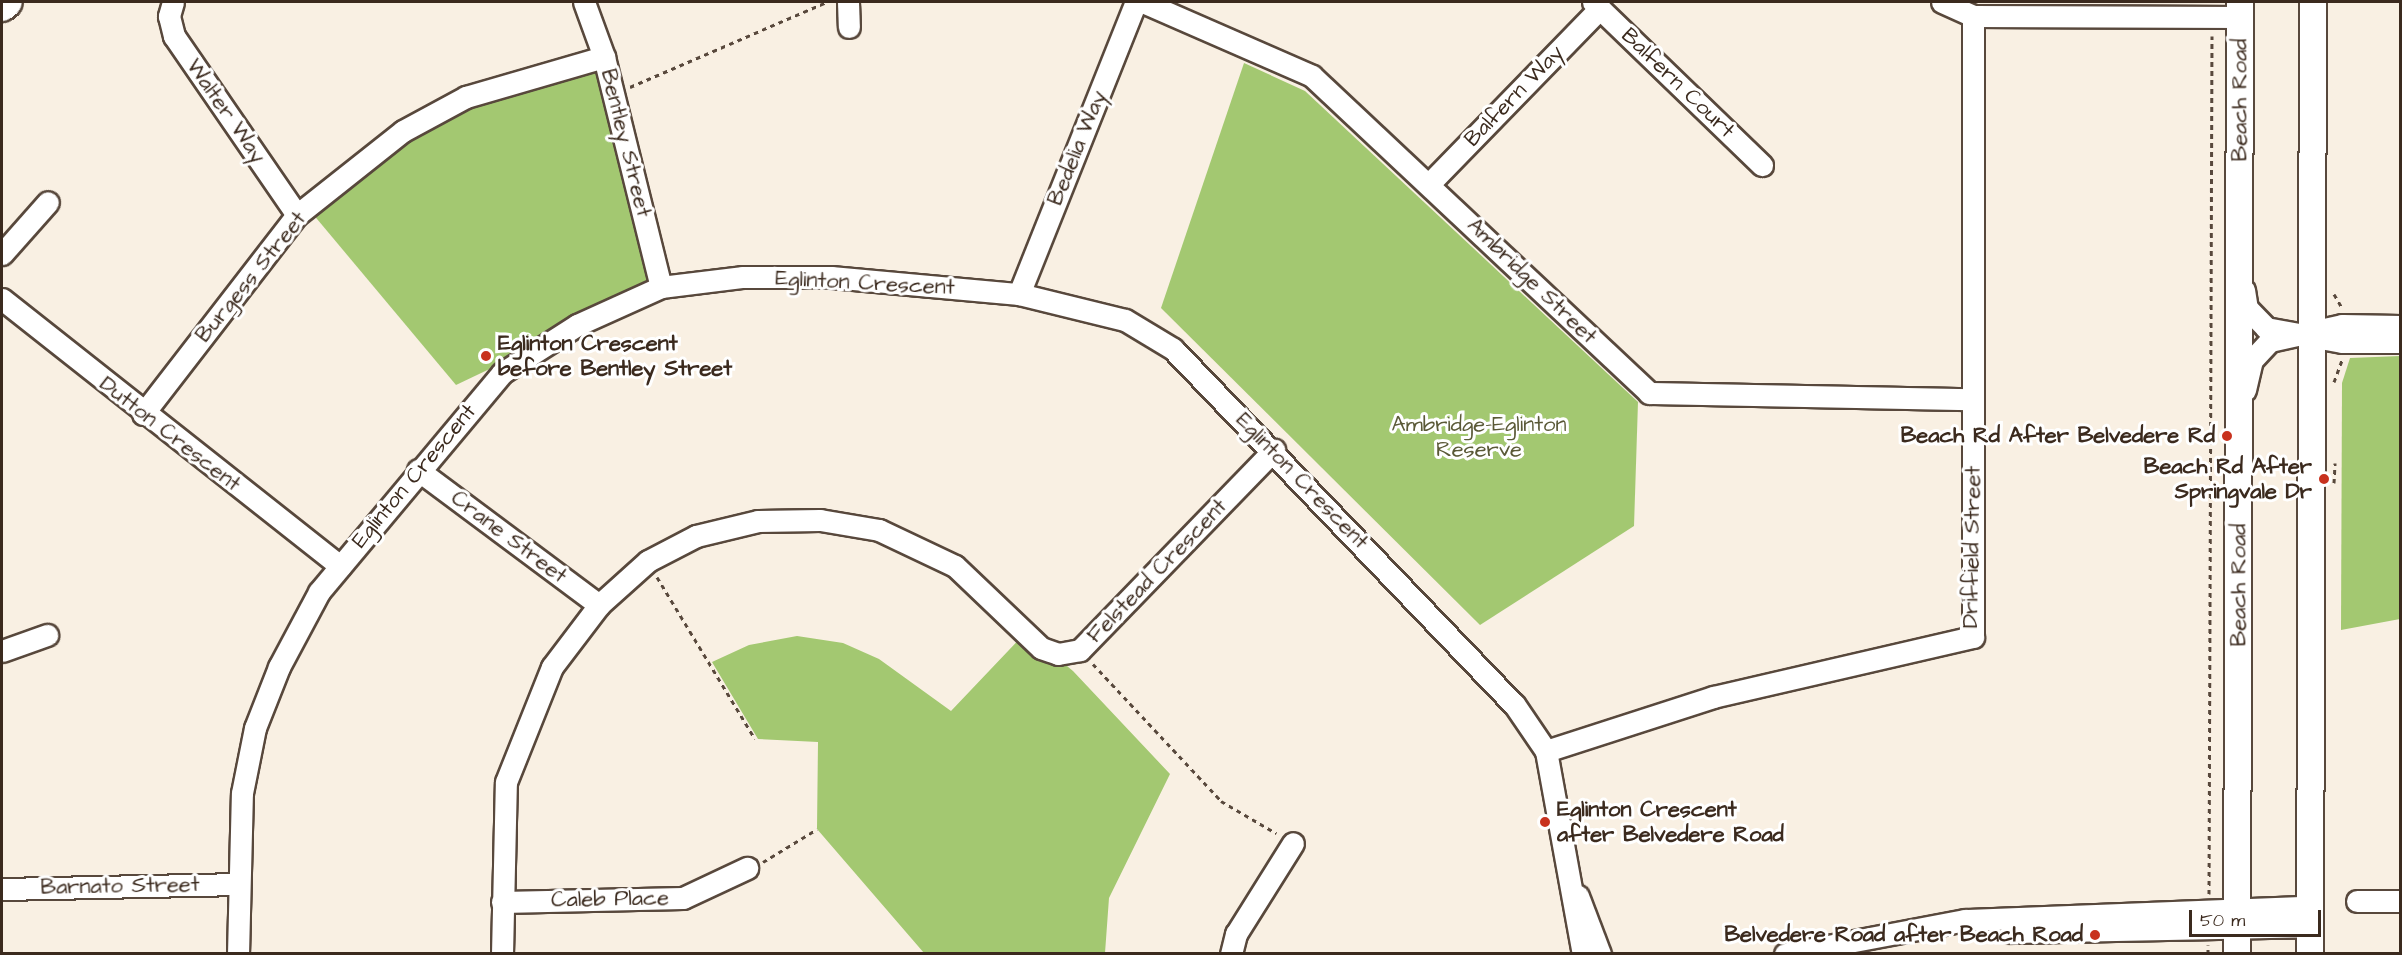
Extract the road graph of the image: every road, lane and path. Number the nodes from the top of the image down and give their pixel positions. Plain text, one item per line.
1 (7, 2) edge
2 (173, 2) edge
3 (584, 2) edge
4 (826, 2) edge
5 (848, 2) edge
6 (1136, 2) edge
7 (1143, 2) edge
8 (1942, 2) edge
9 (2313, 2) edge
10 (1597, 5) edge
11 (2, 6) edge
12 (2240, 9) edge
13 (1973, 16) junction
14 (2213, 17) junction
15 (849, 27) dead end
16 (604, 57) junction
17 (614, 94) junction
18 (1762, 165) dead end
19 (1429, 184) junction
20 (48, 202) dead end
21 (297, 215) junction
22 (2, 254) edge
23 (2241, 266) junction
24 (661, 287) junction
25 (1019, 294) junction
26 (2, 299) edge
27 (2400, 326) edge
28 (2311, 334) junction
29 (2400, 342) edge
30 (1973, 399) junction
31 (143, 414) junction
32 (2240, 423) junction
33 (1274, 450) junction
34 (418, 470) junction
35 (648, 561) junction
36 (340, 566) junction
37 (599, 605) junction
38 (46, 635) dead end
39 (1080, 650) junction
40 (2, 651) edge
41 (756, 740) dead end
42 (1546, 752) junction
43 (817, 829) dead end
44 (1293, 843) joint
45 (747, 868) joint
46 (238, 884) junction
47 (2, 889) edge
48 (1576, 893) junction
49 (2357, 901) dead end
50 (2400, 901) edge
51 (502, 902) junction
52 (2208, 910) junction
53 (2310, 917) junction
54 (2237, 918) junction
55 (238, 954) edge
56 (502, 954) edge
57 (1231, 954) edge
58 (1583, 954) edge
59 (1600, 954) edge
60 (1785, 954) edge
61 (1845, 954) edge
62 (2237, 954) edge
63 (2310, 954) edge

1 - 11 highway
2 - 21 street, Walter Way
3 - 16 street, Bentley Street
4 - 17 path
5 - 15 street
6 - 25 street, Bedelia Way
7 - 19 street, Ambridge Street
8 - 13 street
9 - 28 main road
10 - 18 street, Balfern Court
10 - 19 street, Balfern Way
12 - 14 street
12 - 23 main road, Beach Road
13 - 14 street
13 - 30 street, Driffield Street
14 - 52 path
16 - 17 street, Bentley Street
16 - 21 street, Burgess Street
17 - 24 street, Bentley Street
19 - 30 street, Ambridge Street
20 - 22 street
21 - 31 street, Burgess Street
23 - 28 street
23 - 32 main road, Beach Road
24 - 25 street, Eglinton Crescent
24 - 34 street, Eglinton Crescent
25 - 33 street, Eglinton Crescent
26 - 31 street, Dutton Crescent
27 - 28 street
28 - 29 street
28 - 32 street
28 - 53 main road
30 - 42 street, Driffield Street
31 - 36 street, Dutton Crescent
32 - 54 main road, Beach Road
33 - 39 street, Felstead Crescent
33 - 42 street, Eglinton Crescent
34 - 36 street, Eglinton Crescent
34 - 37 street, Crane Street
35 - 37 street, Felstead Crescent
35 - 39 street, Felstead Crescent
35 - 41 path
36 - 46 street, Eglinton Crescent
37 - 51 street, Felstead Crescent
38 - 40 street
39 - 44 path
42 - 48 street, Eglinton Crescent
43 - 45 path
44 - 57 street
45 - 51 street, Caleb Place
46 - 47 street, Barnato Street
46 - 55 street, Eglinton Crescent
48 - 58 street, Eglinton Crescent
48 - 59 street, Eglinton Crescent
49 - 50 street
51 - 56 street, Felstead Crescent
52 - 54 street
52 - 60 street
53 - 54 street
53 - 63 main road
54 - 61 street
54 - 62 main road, Beach Road

